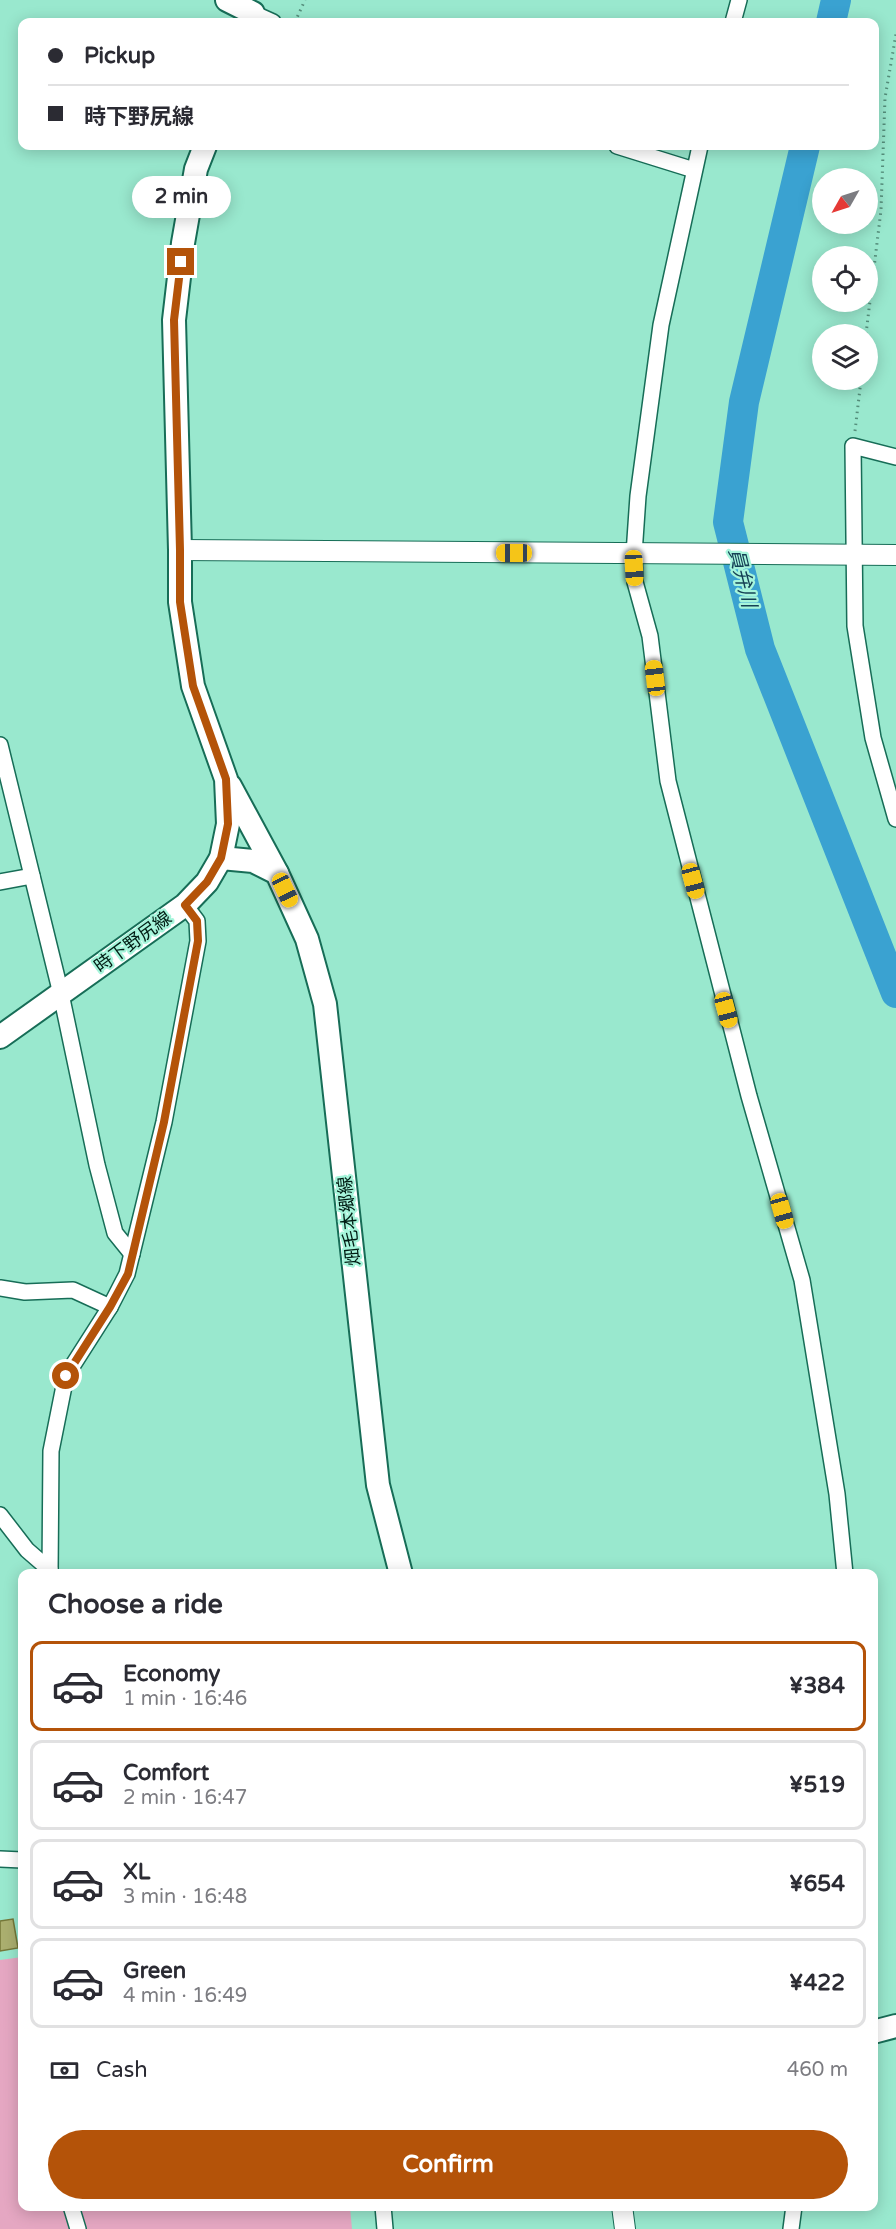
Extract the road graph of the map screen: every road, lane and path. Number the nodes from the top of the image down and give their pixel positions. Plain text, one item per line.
1 (227, 0) edge
2 (304, 0) edge
3 (739, 0) edge
4 (254, 12) edge
5 (297, 18) edge
6 (734, 18) edge
7 (896, 34) edge
8 (204, 150) edge
9 (630, 150) edge
10 (699, 150) edge
11 (694, 170) junction
12 (867, 324) edge
13 (860, 390) edge
14 (853, 446) junction
15 (896, 457) edge
16 (180, 550) junction
17 (643, 554) junction
18 (845, 554) junction
19 (896, 555) edge
20 (0, 745) edge
21 (226, 779) junction
22 (896, 819) edge
23 (221, 858) junction
24 (277, 873) junction
25 (32, 876) junction
26 (0, 882) edge
27 (185, 905) junction
28 (61, 994) junction
29 (0, 1037) edge
30 (132, 1254) junction
31 (0, 1288) edge
32 (110, 1307) junction
33 (0, 1515) edge
34 (47, 1569) edge
35 (50, 1569) edge
36 (400, 1569) edge
37 (844, 1569) edge
38 (0, 1859) edge
39 (18, 1860) edge
40 (896, 2026) edge
41 (878, 2031) edge
42 (73, 2211) edge
43 (383, 2211) edge
44 (623, 2211) edge
45 (794, 2211) edge
46 (78, 2229) edge
47 (385, 2229) edge
48 (625, 2229) edge
49 (791, 2229) edge

1 - 4 main road
2 - 5 path
3 - 6 street
7 - 12 path
8 - 16 main road, 時下野尻線
9 - 11 street
10 - 11 street
11 - 17 street
13 - 14 path
14 - 15 street
14 - 18 street
16 - 17 street
16 - 21 main road, 時下野尻線
17 - 18 street
17 - 37 street
18 - 19 street
18 - 22 street
20 - 25 street
21 - 23 main road, 時下野尻線
21 - 24 main road, 畑毛本郷線
23 - 24 main road
23 - 27 main road, 時下野尻線
24 - 36 main road, 畑毛本郷線
25 - 26 street
25 - 28 street
27 - 28 main road, 時下野尻線
27 - 30 street
28 - 29 main road, 時下野尻線
28 - 30 street
30 - 32 street
31 - 32 street
32 - 35 street
33 - 34 street
38 - 39 street
40 - 41 main road
42 - 46 street
43 - 47 street
44 - 48 street
45 - 49 street

